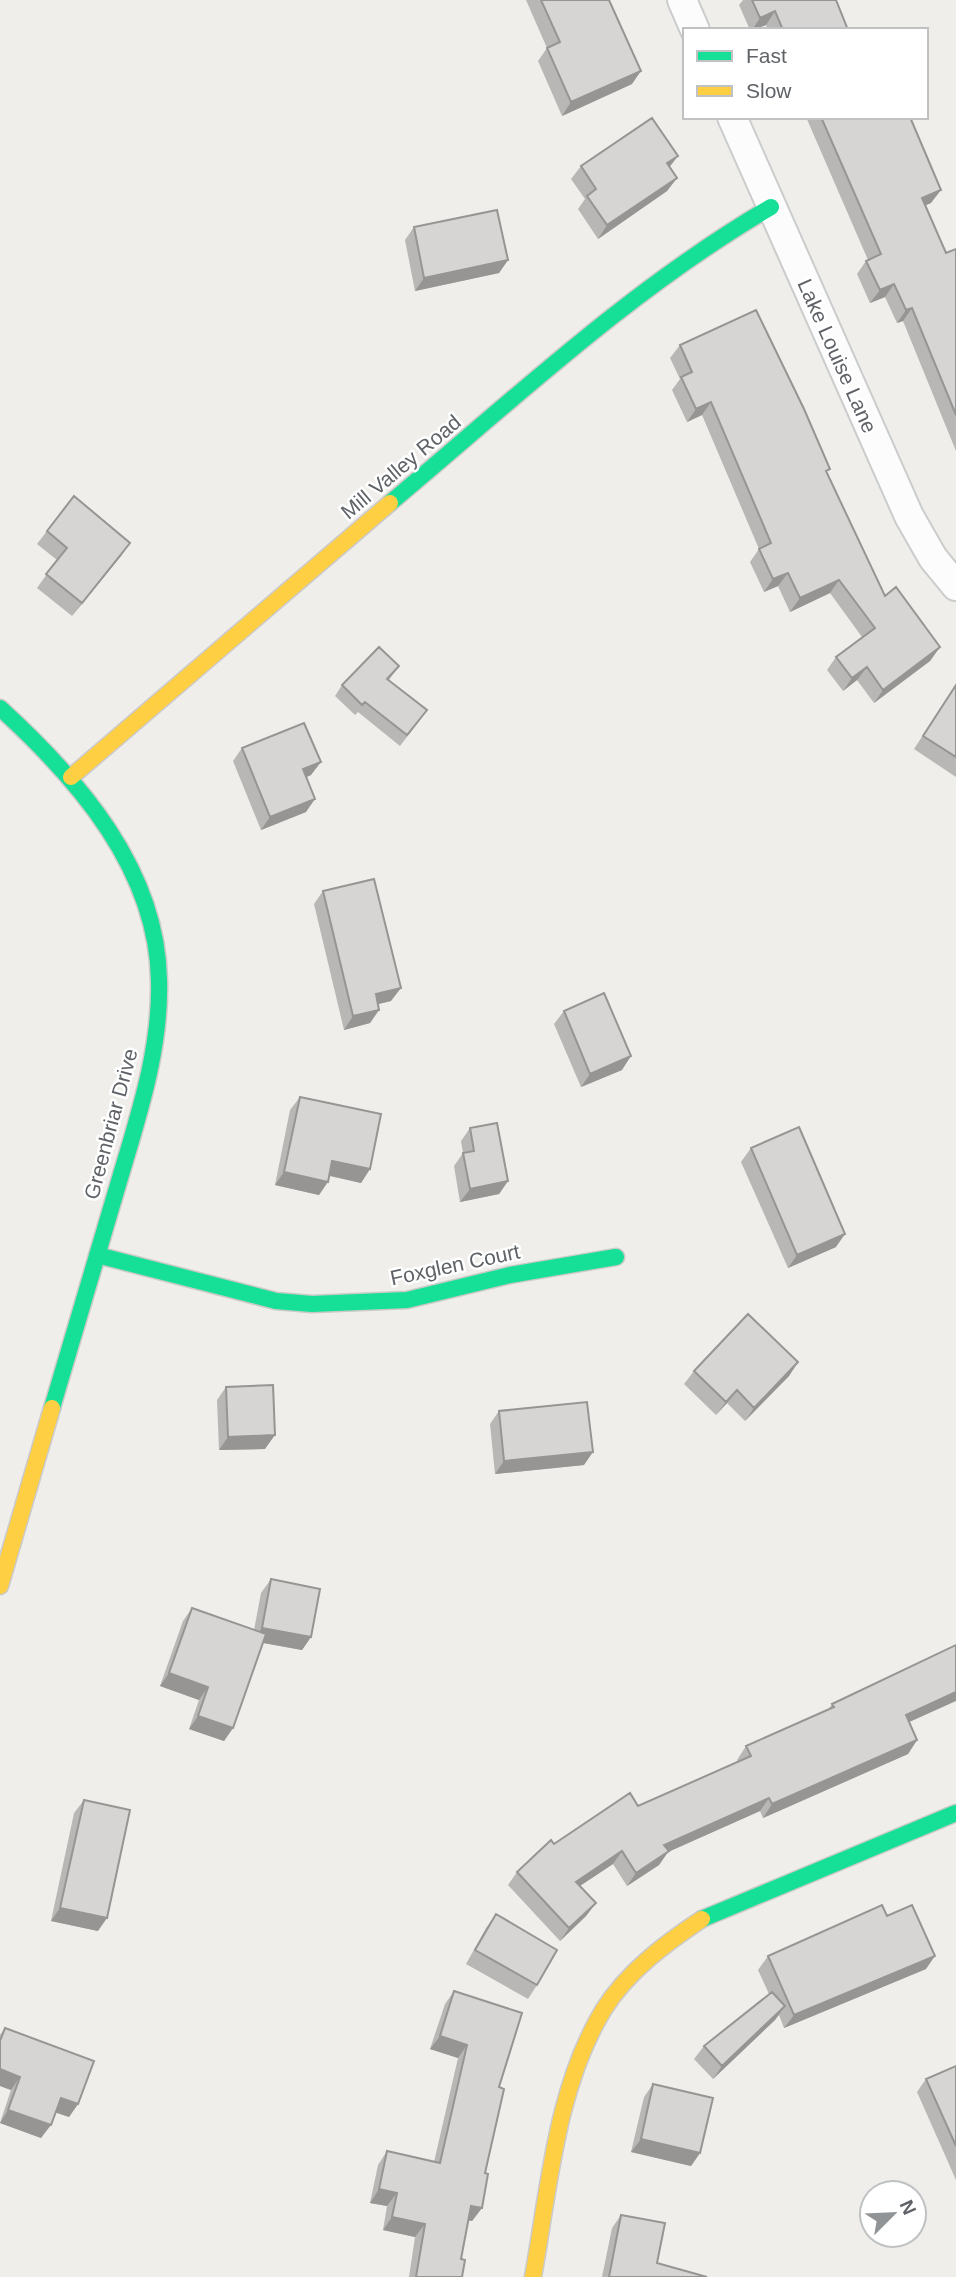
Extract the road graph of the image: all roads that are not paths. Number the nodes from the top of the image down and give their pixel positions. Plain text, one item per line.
1 (682, 0) edge
2 (694, 28) edge
3 (733, 119) edge
4 (771, 207) junction
5 (956, 586) edge
6 (0, 708) edge
7 (71, 777) junction
8 (97, 1255) junction
9 (616, 1257) dead end
10 (0, 1587) edge
11 (954, 1819) edge
12 (533, 2277) edge

1 - 2 street
3 - 4 street, Lake Louise Lane
4 - 5 street, Lake Louise Lane
4 - 7 street, Mill Valley Road
6 - 7 street, Greenbriar Drive
7 - 8 street, Greenbriar Drive
8 - 9 street, Foxglen Court
8 - 10 street, Greenbriar Drive
11 - 12 street

